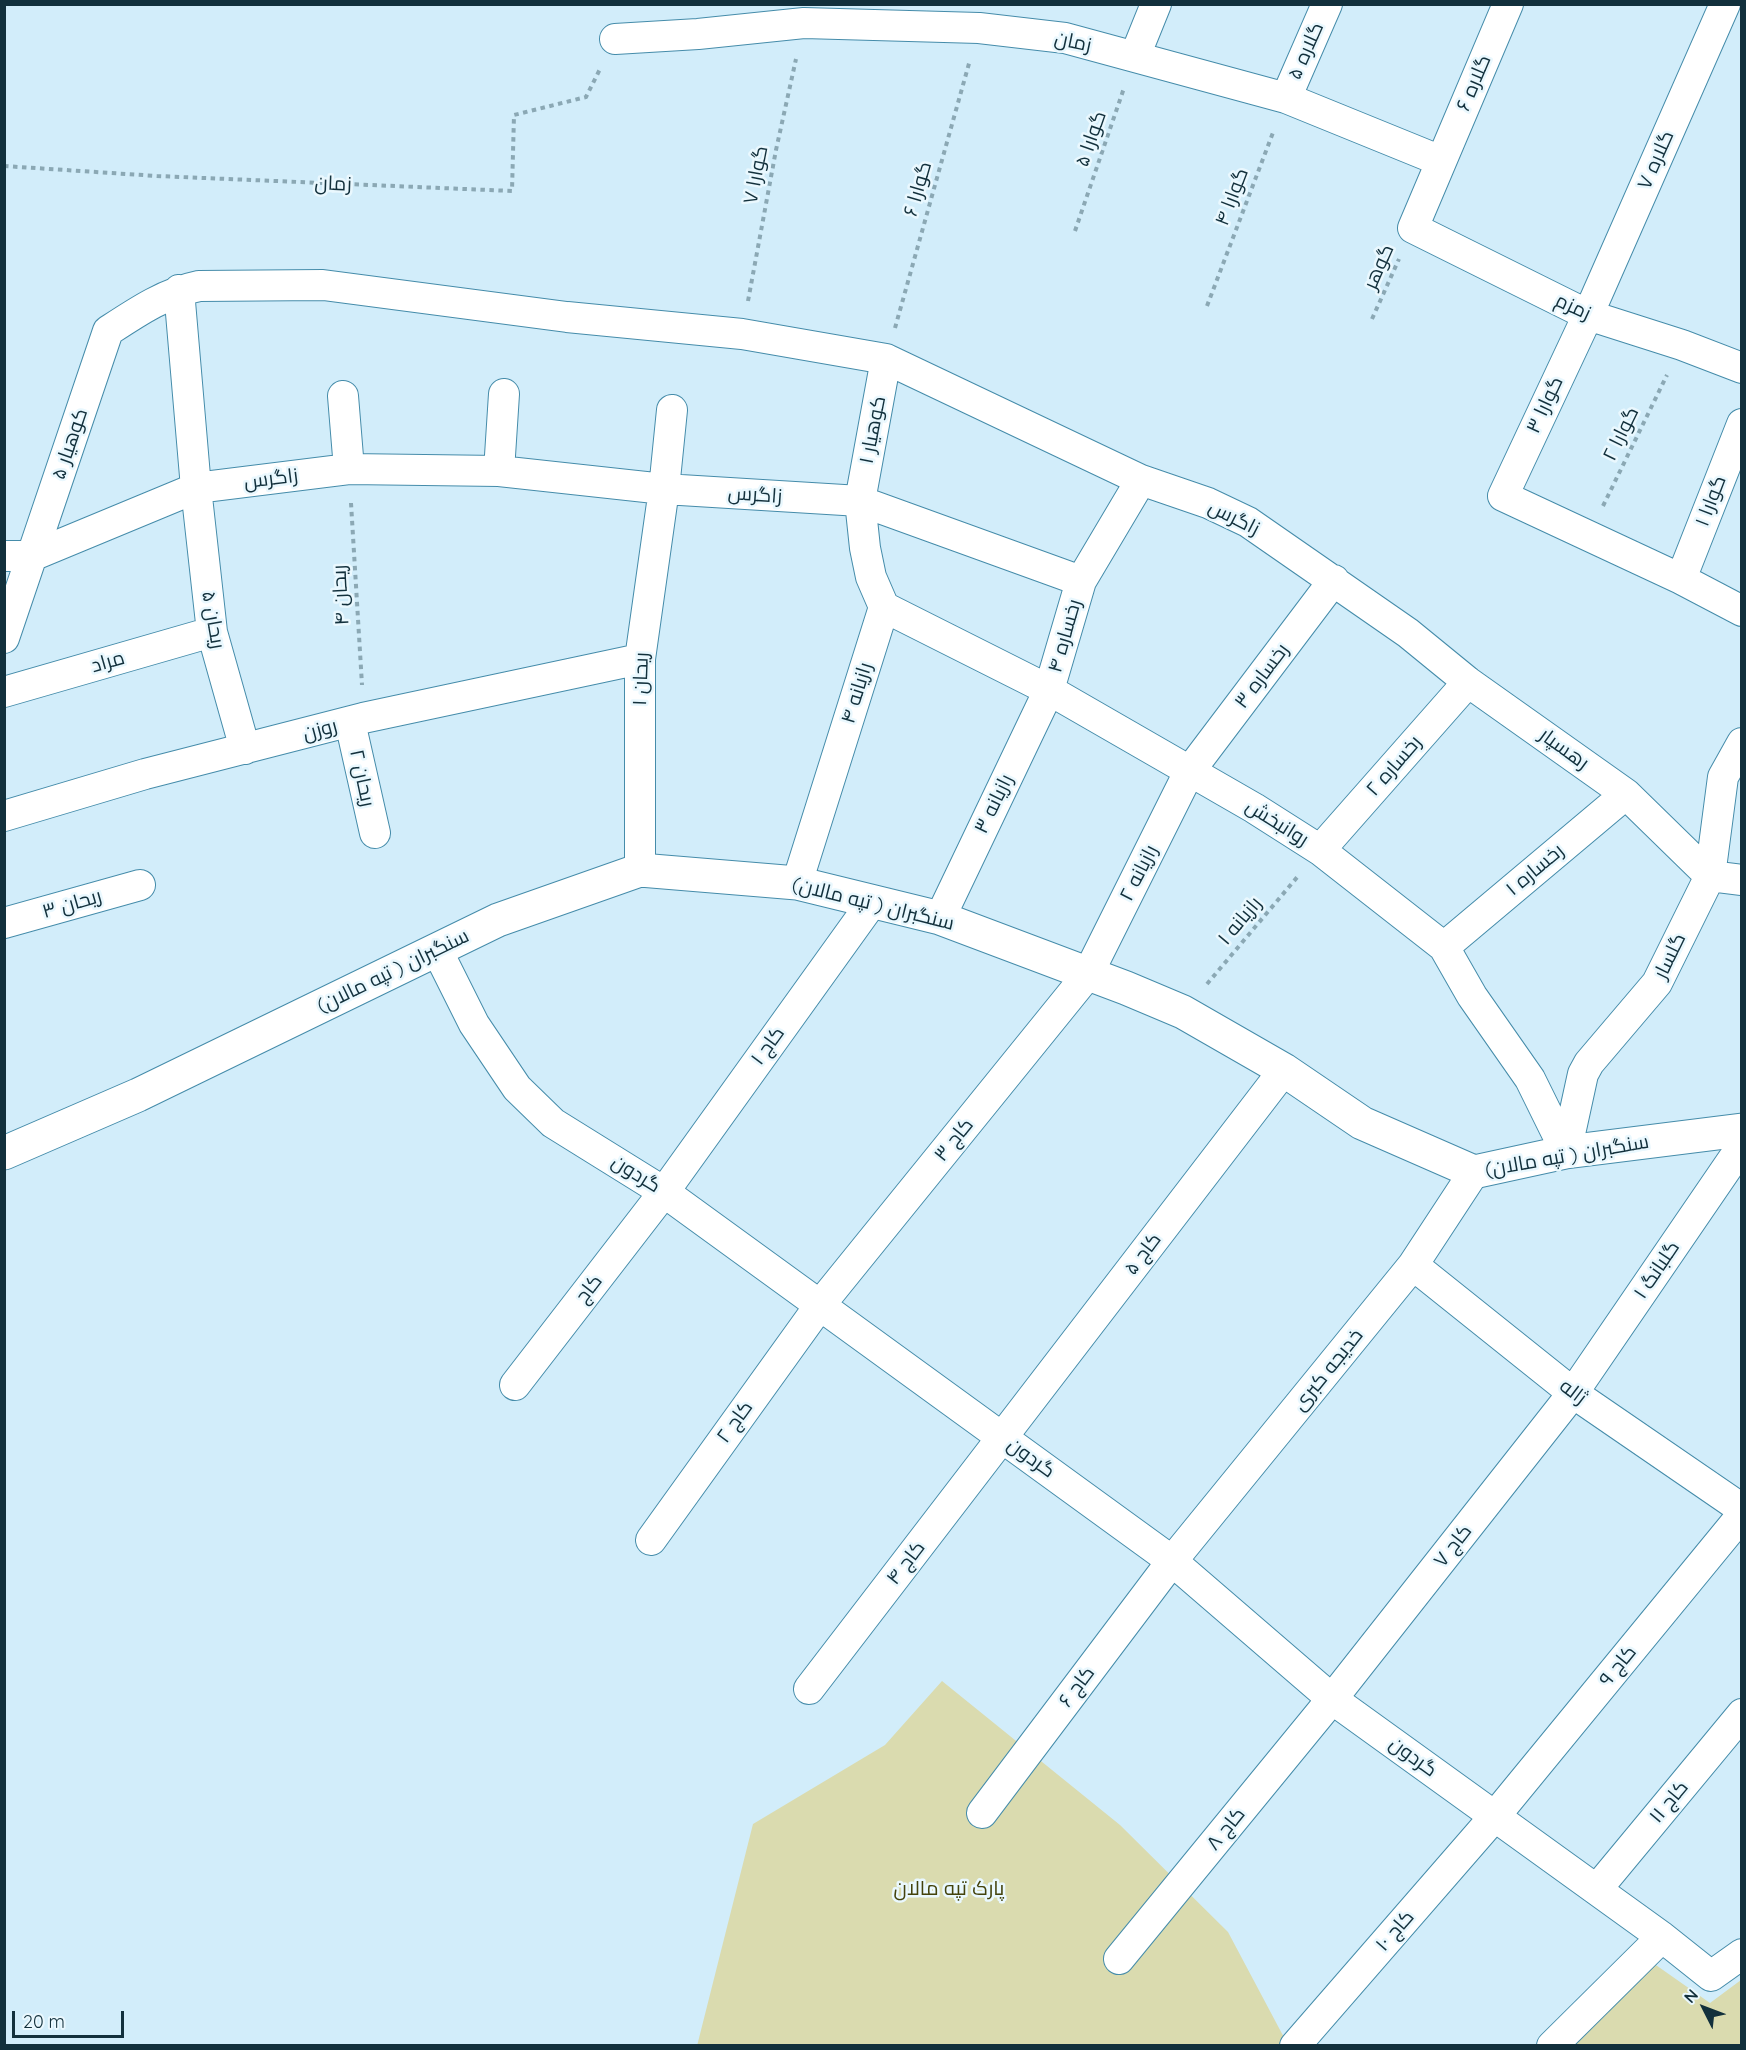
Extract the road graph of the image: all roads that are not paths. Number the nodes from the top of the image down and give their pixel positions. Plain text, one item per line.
1 (1156, 4) edge
2 (1327, 4) edge
3 (1508, 4) edge
4 (1725, 4) edge
5 (805, 14) edge
6 (982, 16) edge
7 (615, 39) dead end
8 (1135, 56) junction
9 (1286, 98) junction
10 (1441, 161) junction
11 (179, 290) junction
12 (1588, 315) junction
13 (108, 331) joint
14 (886, 359) junction
15 (1742, 368) edge
16 (504, 394) dead end
17 (343, 396) dead end
18 (672, 410) dead end
19 (1742, 424) edge
20 (350, 469) junction
21 (499, 471) junction
22 (1141, 480) junction
23 (196, 488) junction
24 (664, 489) junction
25 (860, 501) junction
26 (18, 556) edge
27 (1681, 579) junction
28 (1334, 580) junction
29 (1081, 581) junction
30 (884, 607) junction
31 (1742, 610) edge
32 (212, 632) junction
33 (1408, 633) joint
34 (4, 638) edge
35 (640, 659) junction
36 (1468, 682) junction
37 (1049, 690) junction
38 (4, 692) edge
39 (357, 720) junction
40 (1742, 743) edge
41 (245, 749) junction
42 (1189, 772) junction
43 (1626, 794) junction
44 (4, 816) edge
45 (375, 833) dead end
46 (1320, 850) junction
47 (640, 870) junction
48 (1710, 876) junction
49 (1742, 880) edge
50 (797, 883) junction
51 (140, 885) dead end
52 (873, 901) junction
53 (940, 918) junction
54 (4, 922) edge
55 (1444, 947) junction
56 (437, 950) junction
57 (1088, 974) junction
58 (1284, 1070) junction
59 (1742, 1130) edge
60 (1742, 1146) edge
61 (1566, 1152) junction
62 (4, 1153) edge
63 (1474, 1172) junction
64 (664, 1192) junction
65 (1413, 1265) junction
66 (820, 1305) junction
67 (515, 1385) dead end
68 (1574, 1393) junction
69 (1003, 1437) junction
70 (1742, 1509) edge
71 (1742, 1515) edge
72 (651, 1540) dead end
73 (1172, 1561) junction
74 (809, 1689) dead end
75 (1332, 1699) junction
76 (1742, 1714) edge
77 (982, 1814) dead end
78 (1495, 1816) junction
79 (1597, 1889) junction
80 (1662, 1937) junction
81 (1742, 1954) edge
82 (1119, 1959) dead end
83 (1295, 2046) edge
84 (1552, 2046) edge

1 - 8 street
2 - 9 street, گلاره ۵
3 - 10 street, گلاره ۶
4 - 12 street, گلاره ۷
5 - 6 street, زمان
5 - 7 street, زمان
6 - 8 street, زمان
8 - 9 street, زمان
9 - 10 street, زمان
10 - 12 street, زمزم
11 - 13 street, زاگرس
11 - 14 street, زاگرس
11 - 23 street, ریحان ۵
12 - 15 street, زمزم
12 - 27 street, گوارا ۳
13 - 26 street, کوهیار ۵
14 - 22 street, زاگرس
14 - 25 street, کوهیار ۱
16 - 21 street
17 - 20 street
18 - 24 street, ریحان ۱
19 - 27 street, گوارا ۱
20 - 21 street, زاگرس
20 - 23 street, زاگرس
21 - 24 street, زاگرس
22 - 28 street, زاگرس
22 - 29 street
23 - 26 street, زاگرس
23 - 32 street, ریحان ۵
24 - 25 street, زاگرس
24 - 35 street, ریحان ۱
25 - 29 street, زاگرس
25 - 30 street
26 - 34 street, کوهیار ۵
27 - 31 street
28 - 33 street, زاگرس
28 - 42 street, رخساره ۳
29 - 37 street, رخساره ۴
30 - 37 street, روانبخش
30 - 50 street, رازیانه ۴
32 - 38 street, مراد
32 - 41 street, ریحان ۵
33 - 36 street, رهسپار
35 - 39 street, روزن
35 - 47 street, ریحان ۱
36 - 43 street, رهسپار
36 - 46 street, رخساره ۲
37 - 42 street, روانبخش
37 - 53 street, رازیانه ۳
39 - 41 street, روزن
39 - 45 street, ریحان ۲
40 - 48 street, گلسار
41 - 44 street, روزن
42 - 46 street, روانبخش
42 - 57 street, رازیانه ۲
43 - 48 street, رهسپار
43 - 55 street, رخساره ۱
46 - 55 street, روانبخش
47 - 50 main road, سنگبران ( تپه مالان)
47 - 56 main road, سنگبران ( تپه مالان)
48 - 49 street
48 - 61 street, گلسار
50 - 52 main road, سنگبران ( تپه مالان)
51 - 54 street, ریحان ۳
52 - 53 main road, سنگبران ( تپه مالان)
52 - 64 street, کاج ۱
53 - 57 main road, سنگبران ( تپه مالان)
55 - 61 street, روانبخش
56 - 62 main road, سنگبران ( تپه مالان)
56 - 64 street, گردون
57 - 58 main road, سنگبران ( تپه مالان)
57 - 66 street, کاج ۳
58 - 63 main road, سنگبران ( تپه مالان)
58 - 69 street, کاج ۵
59 - 61 main road, سنگبران ( تپه مالان)
60 - 68 street, گلبانگ ۱
61 - 63 main road, سنگبران ( تپه مالان)
63 - 65 street, خدیجه کبری
64 - 66 street, گردون
64 - 67 street, کاج
65 - 68 street, ژاله
65 - 73 street, خدیجه کبری
66 - 69 street, گردون
66 - 72 street, کاج ۲
68 - 70 street, ژاله
68 - 75 street, کاج ۷
69 - 73 street, گردون
69 - 74 street, کاج ۴
71 - 78 street, کاج ۹
73 - 75 street, گردون
73 - 77 street, کاج ۶
75 - 78 street, گردون
75 - 82 street, کاج ۸
76 - 79 street, کاج ۱۱
78 - 79 street, گردون
78 - 83 street, کاج ۱۰
79 - 80 street, گردون
80 - 81 street, گردون
80 - 84 street

